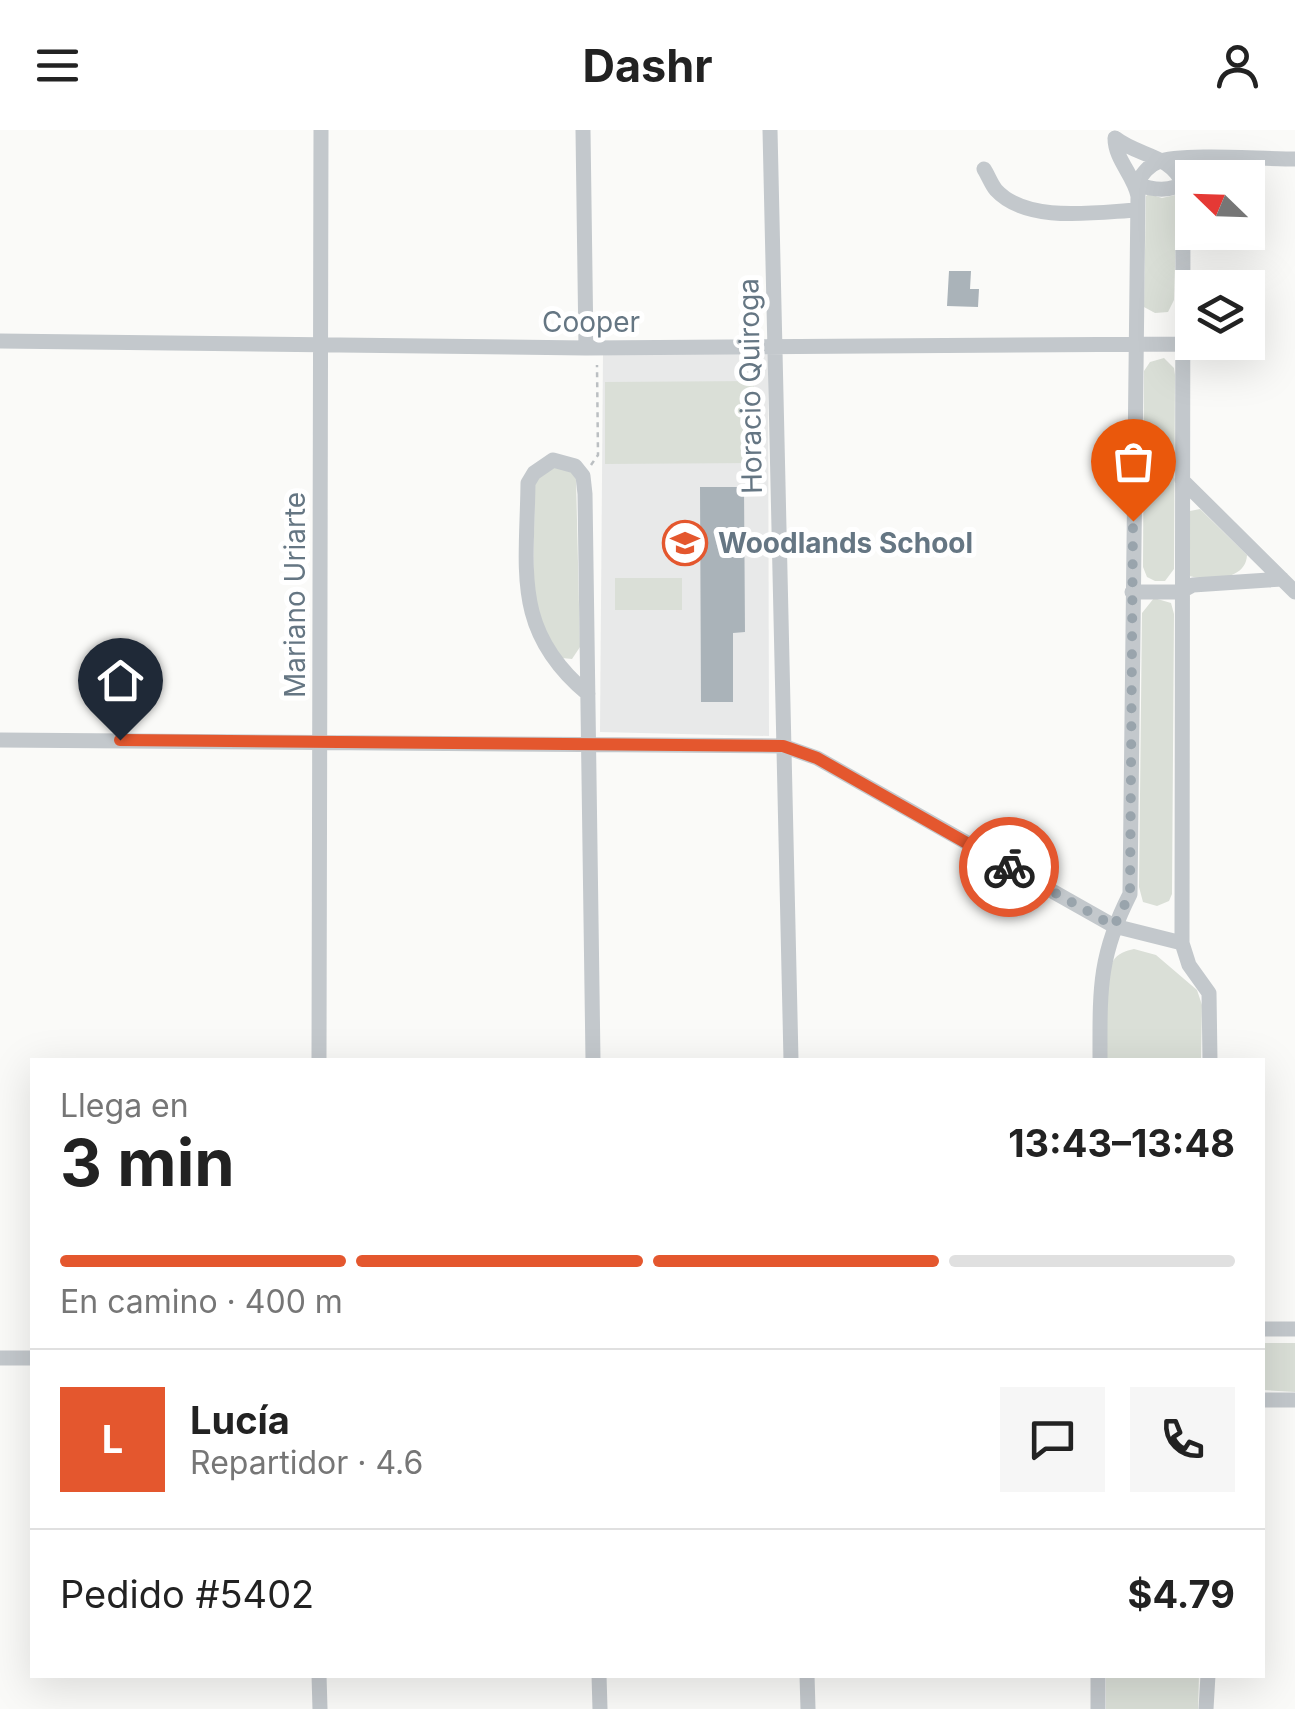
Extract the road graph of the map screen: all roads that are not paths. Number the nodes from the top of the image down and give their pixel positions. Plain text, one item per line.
1 (321, 130) edge
2 (583, 130) edge
3 (770, 130) edge
4 (1113, 134) edge
5 (1212, 159) joint
6 (1295, 159) edge
7 (1163, 160) junction
8 (984, 168) dead end
9 (1175, 169) edge
10 (1136, 184) junction
11 (1175, 186) edge
12 (1137, 210) junction
13 (0, 340) edge
14 (319, 344) junction
15 (1136, 344) junction
16 (1175, 344) edge
17 (774, 345) junction
18 (592, 348) junction
19 (1182, 360) edge
20 (1182, 480) junction
21 (1282, 579) junction
22 (1132, 592) junction
23 (1180, 592) junction
24 (1295, 592) edge
25 (588, 694) junction
26 (0, 740) edge
27 (320, 741) junction
28 (590, 746) junction
29 (783, 746) junction
30 (1114, 926) junction
31 (1182, 942) junction
32 (320, 1058) edge
33 (593, 1058) edge
34 (791, 1058) edge
35 (1100, 1058) edge
36 (1210, 1058) edge
37 (1265, 1329) edge
38 (1295, 1329) edge
39 (0, 1358) edge
40 (30, 1358) edge
41 (1265, 1400) edge
42 (1295, 1400) edge
43 (320, 1678) edge
44 (600, 1678) edge
45 (807, 1678) edge
46 (1098, 1678) edge
47 (1208, 1678) edge
48 (320, 1709) edge
49 (600, 1709) edge
50 (808, 1709) edge
51 (1098, 1709) edge
52 (1206, 1709) edge

1 - 14 street, Mariano Uriarte
2 - 18 street
3 - 17 street, Horacio Quiroga
4 - 7 street
4 - 10 street
5 - 6 street
5 - 7 street
7 - 9 street
7 - 10 street
8 - 12 street
10 - 11 street
10 - 12 street
12 - 15 street
13 - 14 street, Cooper
14 - 18 street, Cooper
14 - 27 street, Mariano Uriarte
15 - 16 street, Cooper
15 - 17 street, Cooper
15 - 22 street
17 - 18 street, Cooper
17 - 29 street, Horacio Quiroga
19 - 20 street
20 - 21 street
20 - 23 street
21 - 23 street
21 - 24 street
22 - 23 street
22 - 30 street
23 - 31 street
25 - 25 street
25 - 28 street
26 - 27 street
27 - 28 street
27 - 32 street, Mariano Uriarte
28 - 29 street
28 - 33 street
29 - 30 street
29 - 34 street, Horacio Quiroga
30 - 31 street
30 - 35 street
31 - 36 street
37 - 38 street
39 - 40 street
41 - 42 street
43 - 48 street
44 - 49 street
45 - 50 street
46 - 51 street
47 - 52 street

